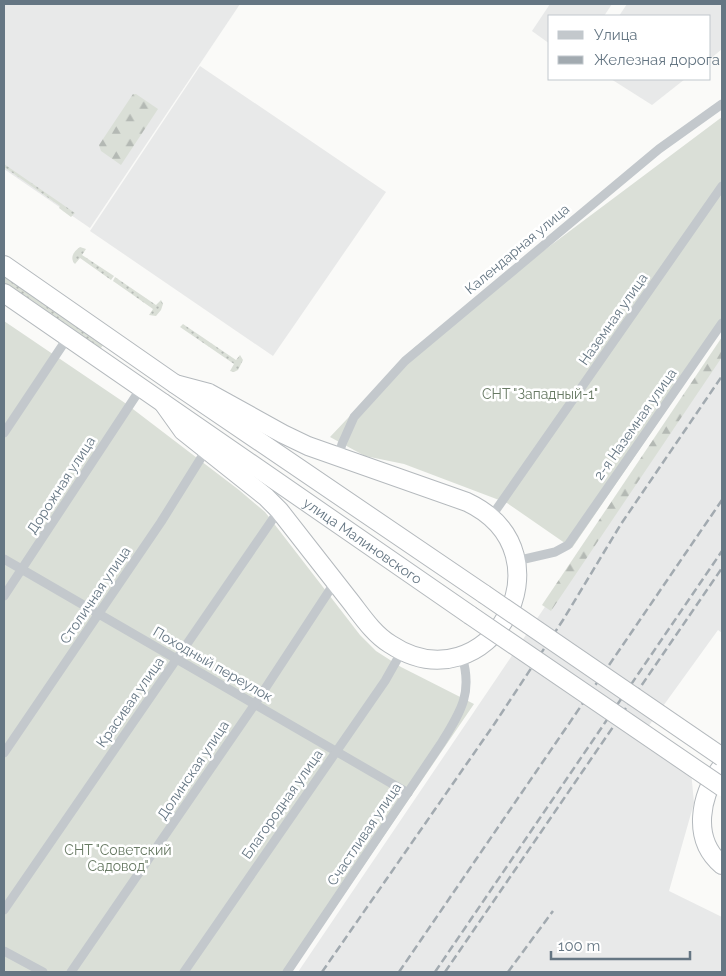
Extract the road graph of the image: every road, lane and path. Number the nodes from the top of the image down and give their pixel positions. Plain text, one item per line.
1 (722, 104) edge
2 (722, 186) edge
3 (4, 266) edge
4 (4, 293) edge
5 (722, 322) edge
6 (68, 337) junction
7 (174, 384) junction
8 (141, 388) junction
9 (163, 403) junction
10 (4, 433) edge
11 (206, 450) junction
12 (338, 457) junction
13 (279, 510) junction
14 (491, 518) junction
15 (4, 559) edge
16 (516, 561) junction
17 (22, 569) junction
18 (336, 582) junction
19 (4, 596) edge
20 (99, 614) junction
21 (402, 652) junction
22 (462, 656) junction
23 (176, 660) junction
24 (255, 704) junction
25 (336, 752) junction
26 (4, 753) edge
27 (722, 757) edge
28 (722, 766) edge
29 (722, 787) edge
30 (408, 793) junction
31 (722, 865) edge
32 (4, 910) edge
33 (4, 951) edge
34 (43, 972) edge
35 (71, 972) edge
36 (184, 972) edge
37 (287, 972) edge

1 - 12 street, Календарная улица
2 - 14 street, Наземная улица
3 - 7 highway, улица Малиновского
4 - 6 highway, улица Малиновского
5 - 16 street, 2-я Наземная улица
6 - 8 highway, улица Малиновского
6 - 10 street
7 - 12 highway
7 - 27 highway, улица Малиновского, bridge
8 - 9 highway, улица Малиновского
8 - 17 street, Дорожная улица
9 - 11 highway
9 - 29 highway, улица Малиновского, bridge
11 - 13 highway
11 - 20 street, Столичная улица
12 - 14 highway
13 - 18 highway
13 - 23 street, Красивая улица
14 - 16 highway
15 - 17 street, Походный переулок
16 - 22 highway
17 - 19 street, Дорожная улица
17 - 20 street, Походный переулок
18 - 21 highway
18 - 24 street, Долинская улица
20 - 23 street, Походный переулок
20 - 26 street, Столичная улица
21 - 22 highway
21 - 25 street, Благородная улица
22 - 30 street, Счастливая улица
23 - 24 street, Походный переулок
23 - 32 street, Красивая улица
24 - 25 street, Походный переулок
24 - 35 street, Долинская улица
25 - 30 street, Походный переулок
25 - 36 street, Благородная улица
28 - 31 highway
30 - 37 street, Счастливая улица
33 - 34 street

